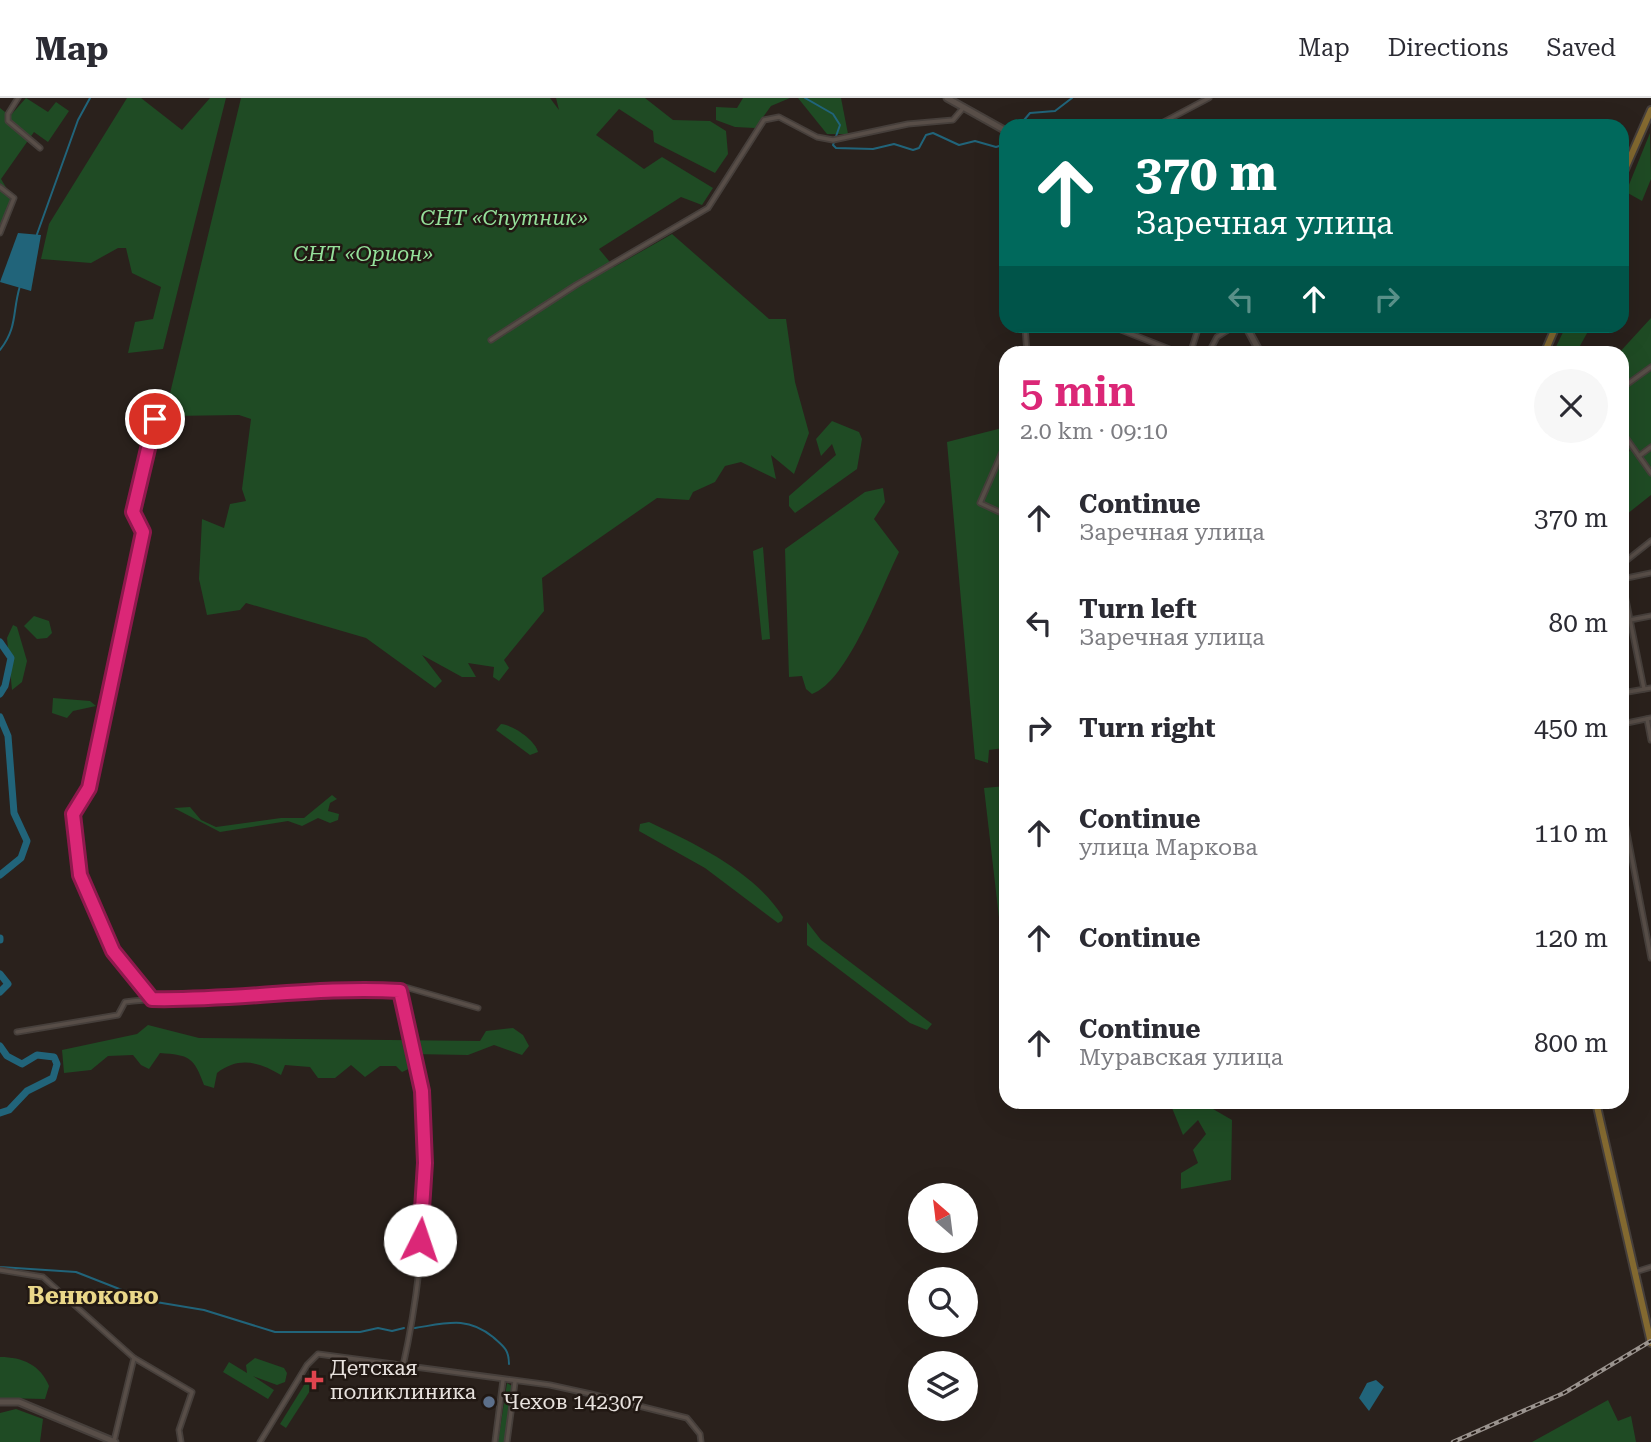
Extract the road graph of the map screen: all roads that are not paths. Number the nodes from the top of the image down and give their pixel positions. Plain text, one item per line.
1 (18, 98) edge
2 (947, 98) edge
3 (1209, 98) edge
4 (964, 107) junction
5 (1651, 110) edge
6 (1169, 119) edge
7 (999, 127) edge
8 (40, 148) dead end
9 (1629, 160) edge
10 (0, 187) edge
11 (0, 233) edge
12 (1129, 333) edge
13 (1223, 333) edge
14 (491, 340) dead end
15 (1162, 346) edge
16 (1212, 346) edge
17 (1651, 367) edge
18 (1629, 383) edge
19 (155, 400) dead end
20 (1629, 442) edge
21 (1651, 447) edge
22 (999, 455) edge
23 (1639, 456) junction
24 (1651, 473) edge
25 (999, 513) edge
26 (1651, 541) edge
27 (1629, 558) edge
28 (1651, 573) edge
29 (1629, 578) edge
30 (1629, 616) edge
31 (1651, 616) edge
32 (1630, 621) junction
33 (1651, 688) edge
34 (1644, 689) junction
35 (1629, 692) edge
36 (1649, 719) edge
37 (1629, 723) edge
38 (1651, 740) edge
39 (1629, 843) edge
40 (1651, 958) edge
41 (400, 991) junction
42 (152, 999) junction
43 (478, 1008) dead end
44 (17, 1032) dead end
45 (1598, 1109) edge
46 (1651, 1267) edge
47 (0, 1270) edge
48 (1635, 1272) junction
49 (1651, 1343) edge
50 (134, 1358) junction
51 (403, 1366) junction
52 (503, 1380) junction
53 (515, 1381) junction
54 (3, 1402) edge
55 (114, 1442) edge
56 (181, 1442) edge
57 (260, 1442) edge
58 (495, 1442) edge
59 (507, 1442) edge
60 (701, 1442) edge

1 - 8 street
2 - 4 main road
3 - 6 street
4 - 7 main road
4 - 14 street
5 - 9 main road
10 - 11 street
12 - 15 street
13 - 16 street
17 - 18 street
19 - 42 street
20 - 23 street
21 - 23 street
22 - 25 street
23 - 24 street
26 - 27 street
28 - 29 street
30 - 32 street
31 - 32 street
32 - 34 street
33 - 34 street
34 - 35 street
36 - 37 street
36 - 38 street
39 - 40 street
41 - 42 street
41 - 43 street
41 - 51 street
42 - 44 street
45 - 48 main road
46 - 48 street
47 - 50 street
48 - 49 main road
50 - 55 street
50 - 56 street
51 - 52 street
51 - 57 street
52 - 53 street
52 - 58 street
53 - 59 street
53 - 60 street
54 - 55 main road

